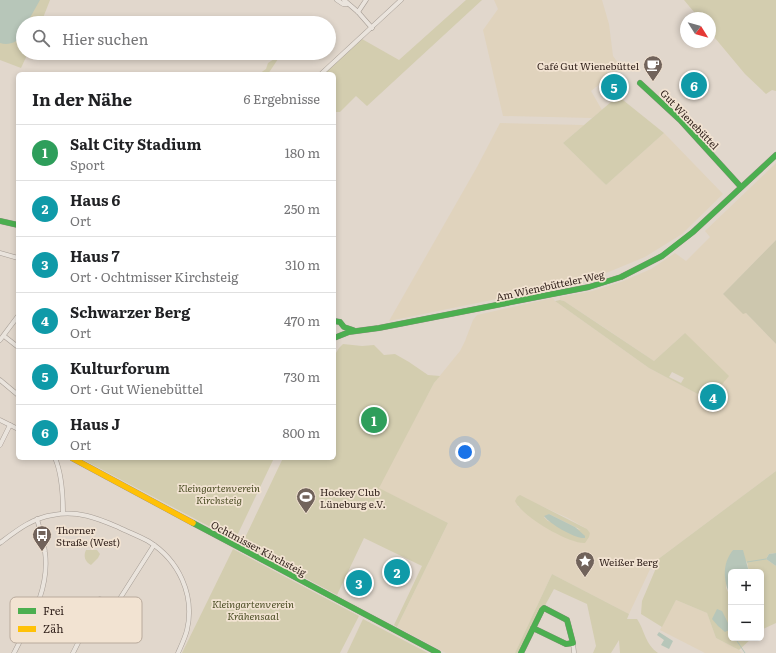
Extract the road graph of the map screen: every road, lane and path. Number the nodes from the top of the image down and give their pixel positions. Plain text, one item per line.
1 (337, 0) edge
2 (344, 0) edge
3 (366, 0) edge
4 (401, 0) edge
5 (348, 4) junction
6 (358, 12) junction
7 (372, 28) junction
8 (323, 72) edge
9 (640, 83) dead end
10 (776, 155) edge
11 (741, 187) junction
12 (0, 221) edge
13 (16, 225) edge
14 (0, 253) edge
15 (16, 257) edge
16 (16, 319) edge
17 (336, 321) edge
18 (344, 330) junction
19 (4, 336) junction
20 (336, 338) edge
21 (0, 340) edge
22 (16, 345) edge
23 (0, 380) edge
24 (16, 393) edge
25 (0, 420) edge
26 (10, 425) junction
27 (16, 428) edge
28 (0, 444) edge
29 (56, 460) edge
30 (76, 460) edge
31 (63, 513) junction
32 (36, 519) junction
33 (0, 543) edge
34 (154, 545) junction
35 (40, 597) edge
36 (120, 597) edge
37 (533, 628) junction
38 (19, 643) edge
39 (78, 643) edge
40 (573, 643) junction
41 (574, 652) edge
42 (14, 653) edge
43 (73, 653) edge
44 (178, 653) edge
45 (438, 653) edge
46 (520, 653) edge

1 - 5 street
2 - 5 street
3 - 6 street
4 - 7 street
5 - 6 street
6 - 7 street
7 - 8 street
9 - 11 street, Gut Wienebüttel
10 - 11 street, Am Wienebütteler Weg
11 - 18 street, Am Wienebütteler Weg
12 - 13 street
14 - 15 street
16 - 19 street
17 - 18 street, Am Wienebütteler Weg
18 - 20 street
19 - 21 street
19 - 22 street
23 - 24 street
25 - 26 street
26 - 27 street
26 - 28 street
29 - 31 street
30 - 45 street, Ochtmisser Kirchsteig
31 - 32 street
31 - 34 street
32 - 33 street
32 - 35 street
34 - 36 street
34 - 44 street
37 - 40 street
37 - 40 street
37 - 46 street
38 - 42 street
39 - 43 street
40 - 41 street

